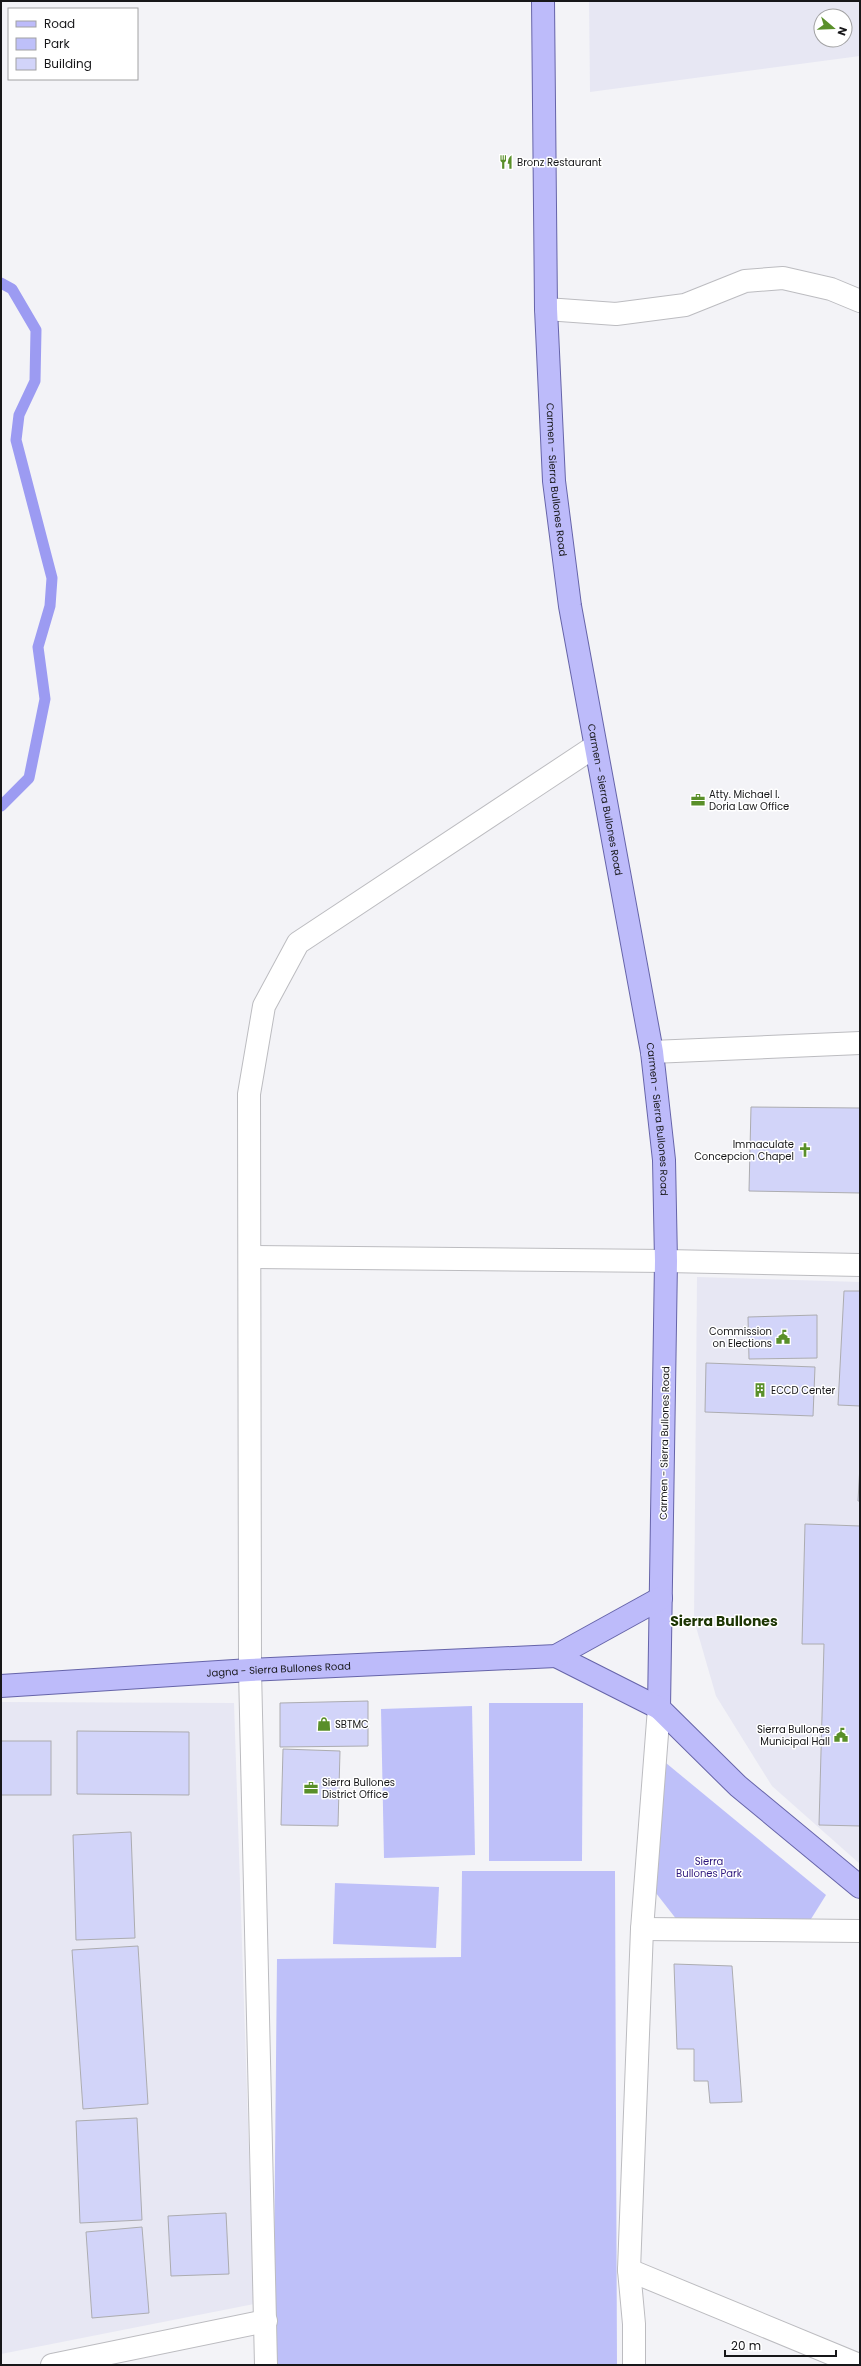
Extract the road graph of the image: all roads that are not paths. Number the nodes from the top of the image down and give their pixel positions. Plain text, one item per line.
1 (543, 1) edge
2 (860, 301) edge
3 (546, 309) junction
4 (594, 747) junction
5 (860, 1043) edge
6 (652, 1052) junction
7 (250, 1257) junction
8 (666, 1261) junction
9 (860, 1265) edge
10 (661, 1598) junction
11 (556, 1656) junction
12 (250, 1670) junction
13 (1, 1686) edge
14 (659, 1708) junction
15 (860, 1887) edge
16 (642, 1929) junction
17 (860, 1931) edge
18 (629, 2270) junction
19 (266, 2322) junction
20 (52, 2365) edge
21 (266, 2365) edge
22 (634, 2365) edge
23 (859, 2365) edge

1 - 3 main road, Carmen - Sierra Bullones Road
2 - 3 street
3 - 4 main road, Carmen - Sierra Bullones Road
4 - 6 main road, Carmen - Sierra Bullones Road
4 - 7 street
5 - 6 street
6 - 8 main road, Carmen - Sierra Bullones Road
7 - 8 street
7 - 12 street
8 - 9 street
8 - 10 main road, Carmen - Sierra Bullones Road
10 - 11 main road
10 - 14 main road, Carmen - Sierra Bullones Road
11 - 12 main road, Jagna - Sierra Bullones Road
11 - 14 main road
12 - 13 main road, Jagna - Sierra Bullones Road
12 - 19 street
14 - 15 main road
14 - 16 street
16 - 17 street
16 - 18 street
18 - 22 street
18 - 23 street
19 - 20 street
19 - 21 street

